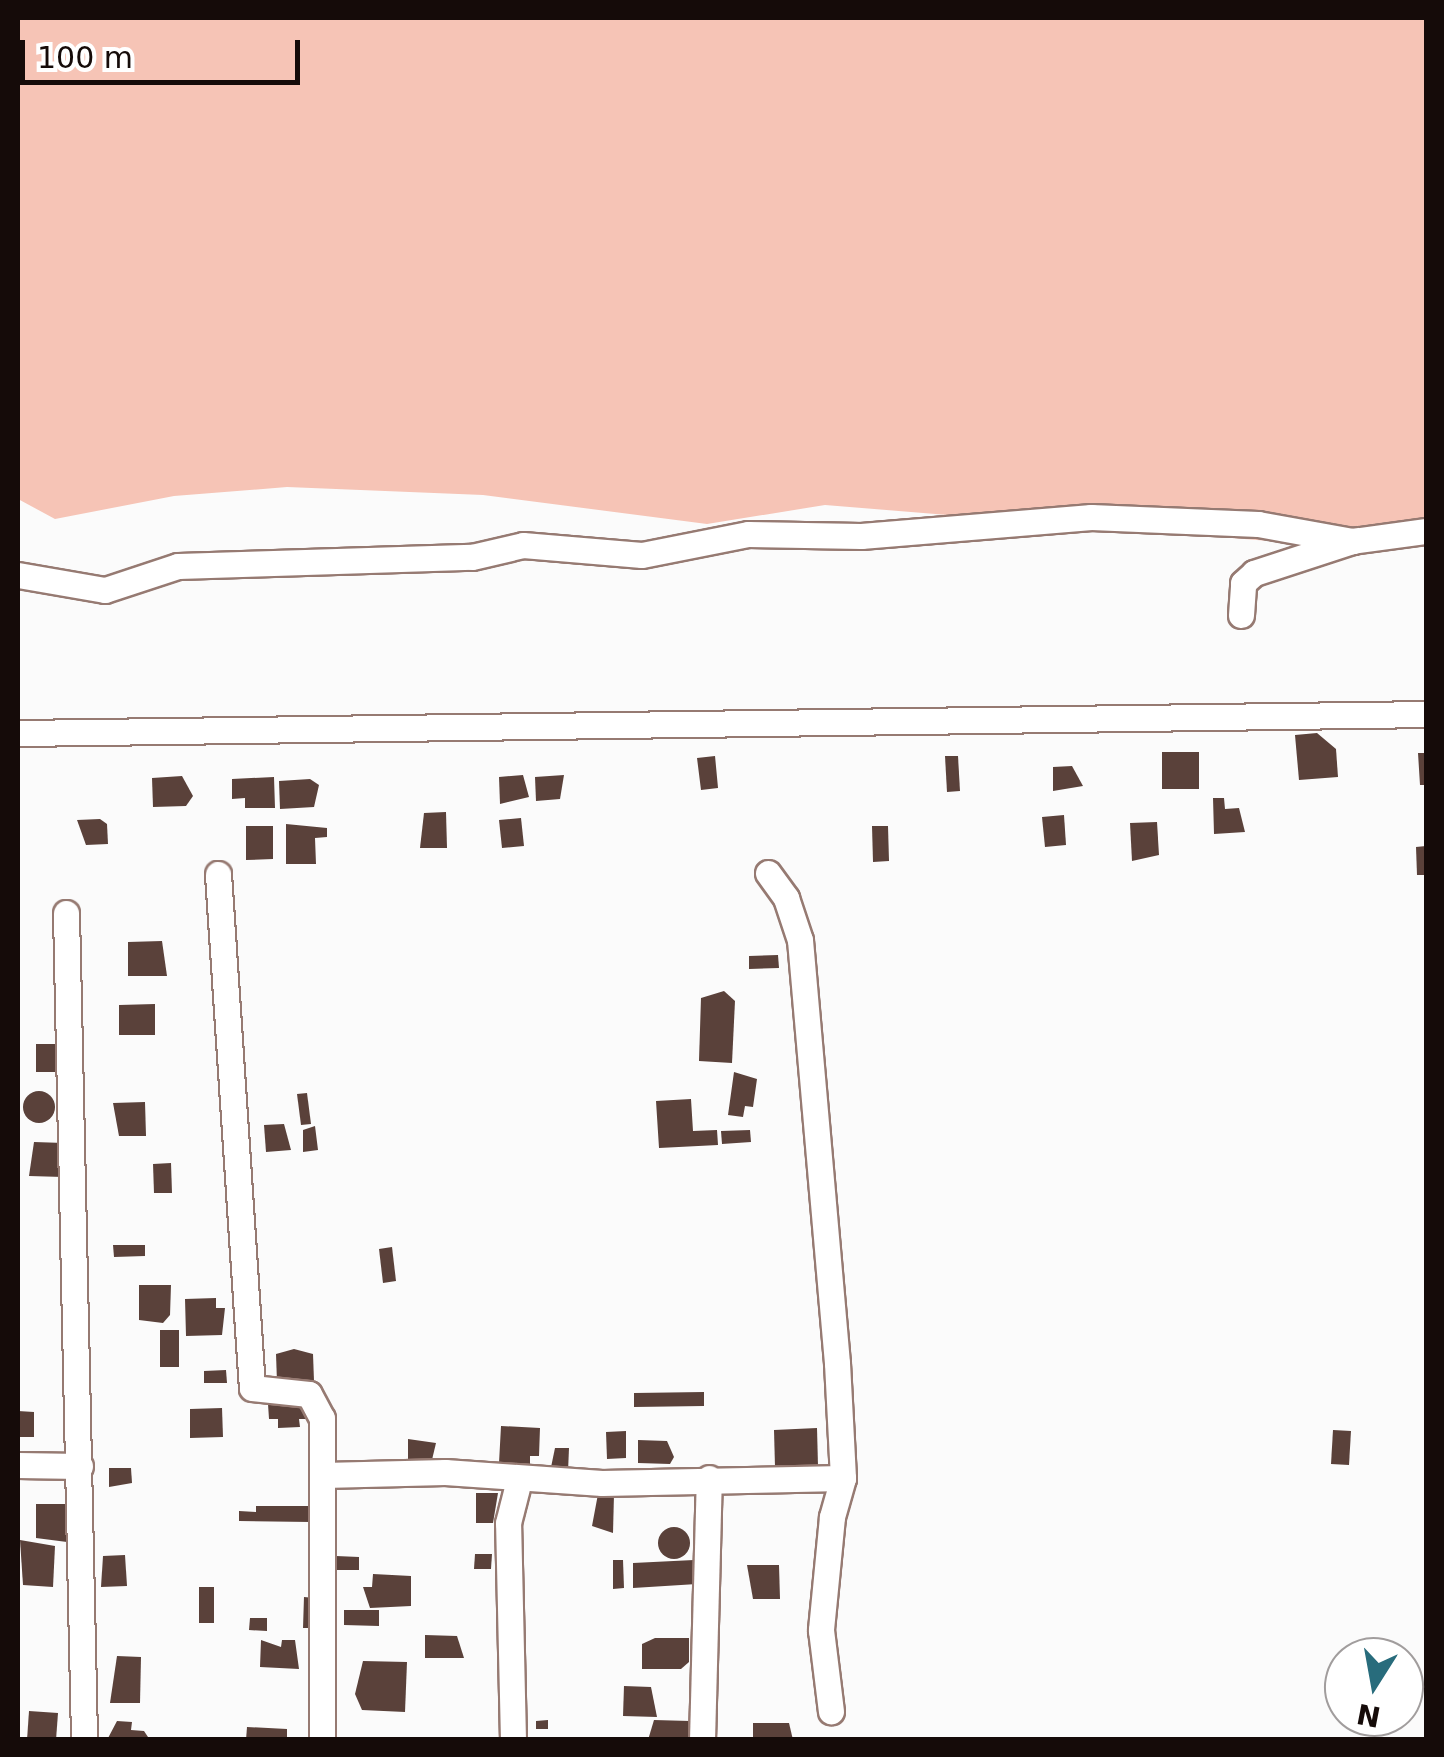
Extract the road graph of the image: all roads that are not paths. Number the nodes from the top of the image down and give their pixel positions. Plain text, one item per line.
1 (1426, 531) edge
2 (1352, 541) junction
3 (18, 575) edge
4 (1241, 614) dead end
5 (1426, 714) edge
6 (18, 733) edge
7 (218, 874) dead end
8 (768, 874) dead end
9 (66, 913) dead end
10 (18, 1465) edge
11 (80, 1466) junction
12 (323, 1475) junction
13 (709, 1478) junction
14 (843, 1478) junction
15 (519, 1480) junction
16 (831, 1711) dead end
17 (84, 1740) edge
18 (322, 1740) edge
19 (513, 1740) edge
20 (702, 1740) edge

1 - 2 street
2 - 3 street
2 - 4 street
5 - 6 street
7 - 12 street
8 - 14 street
9 - 11 street
10 - 11 street
11 - 17 street
12 - 15 street
12 - 18 street
13 - 14 street
13 - 15 street
13 - 20 street
14 - 16 street
15 - 19 street

